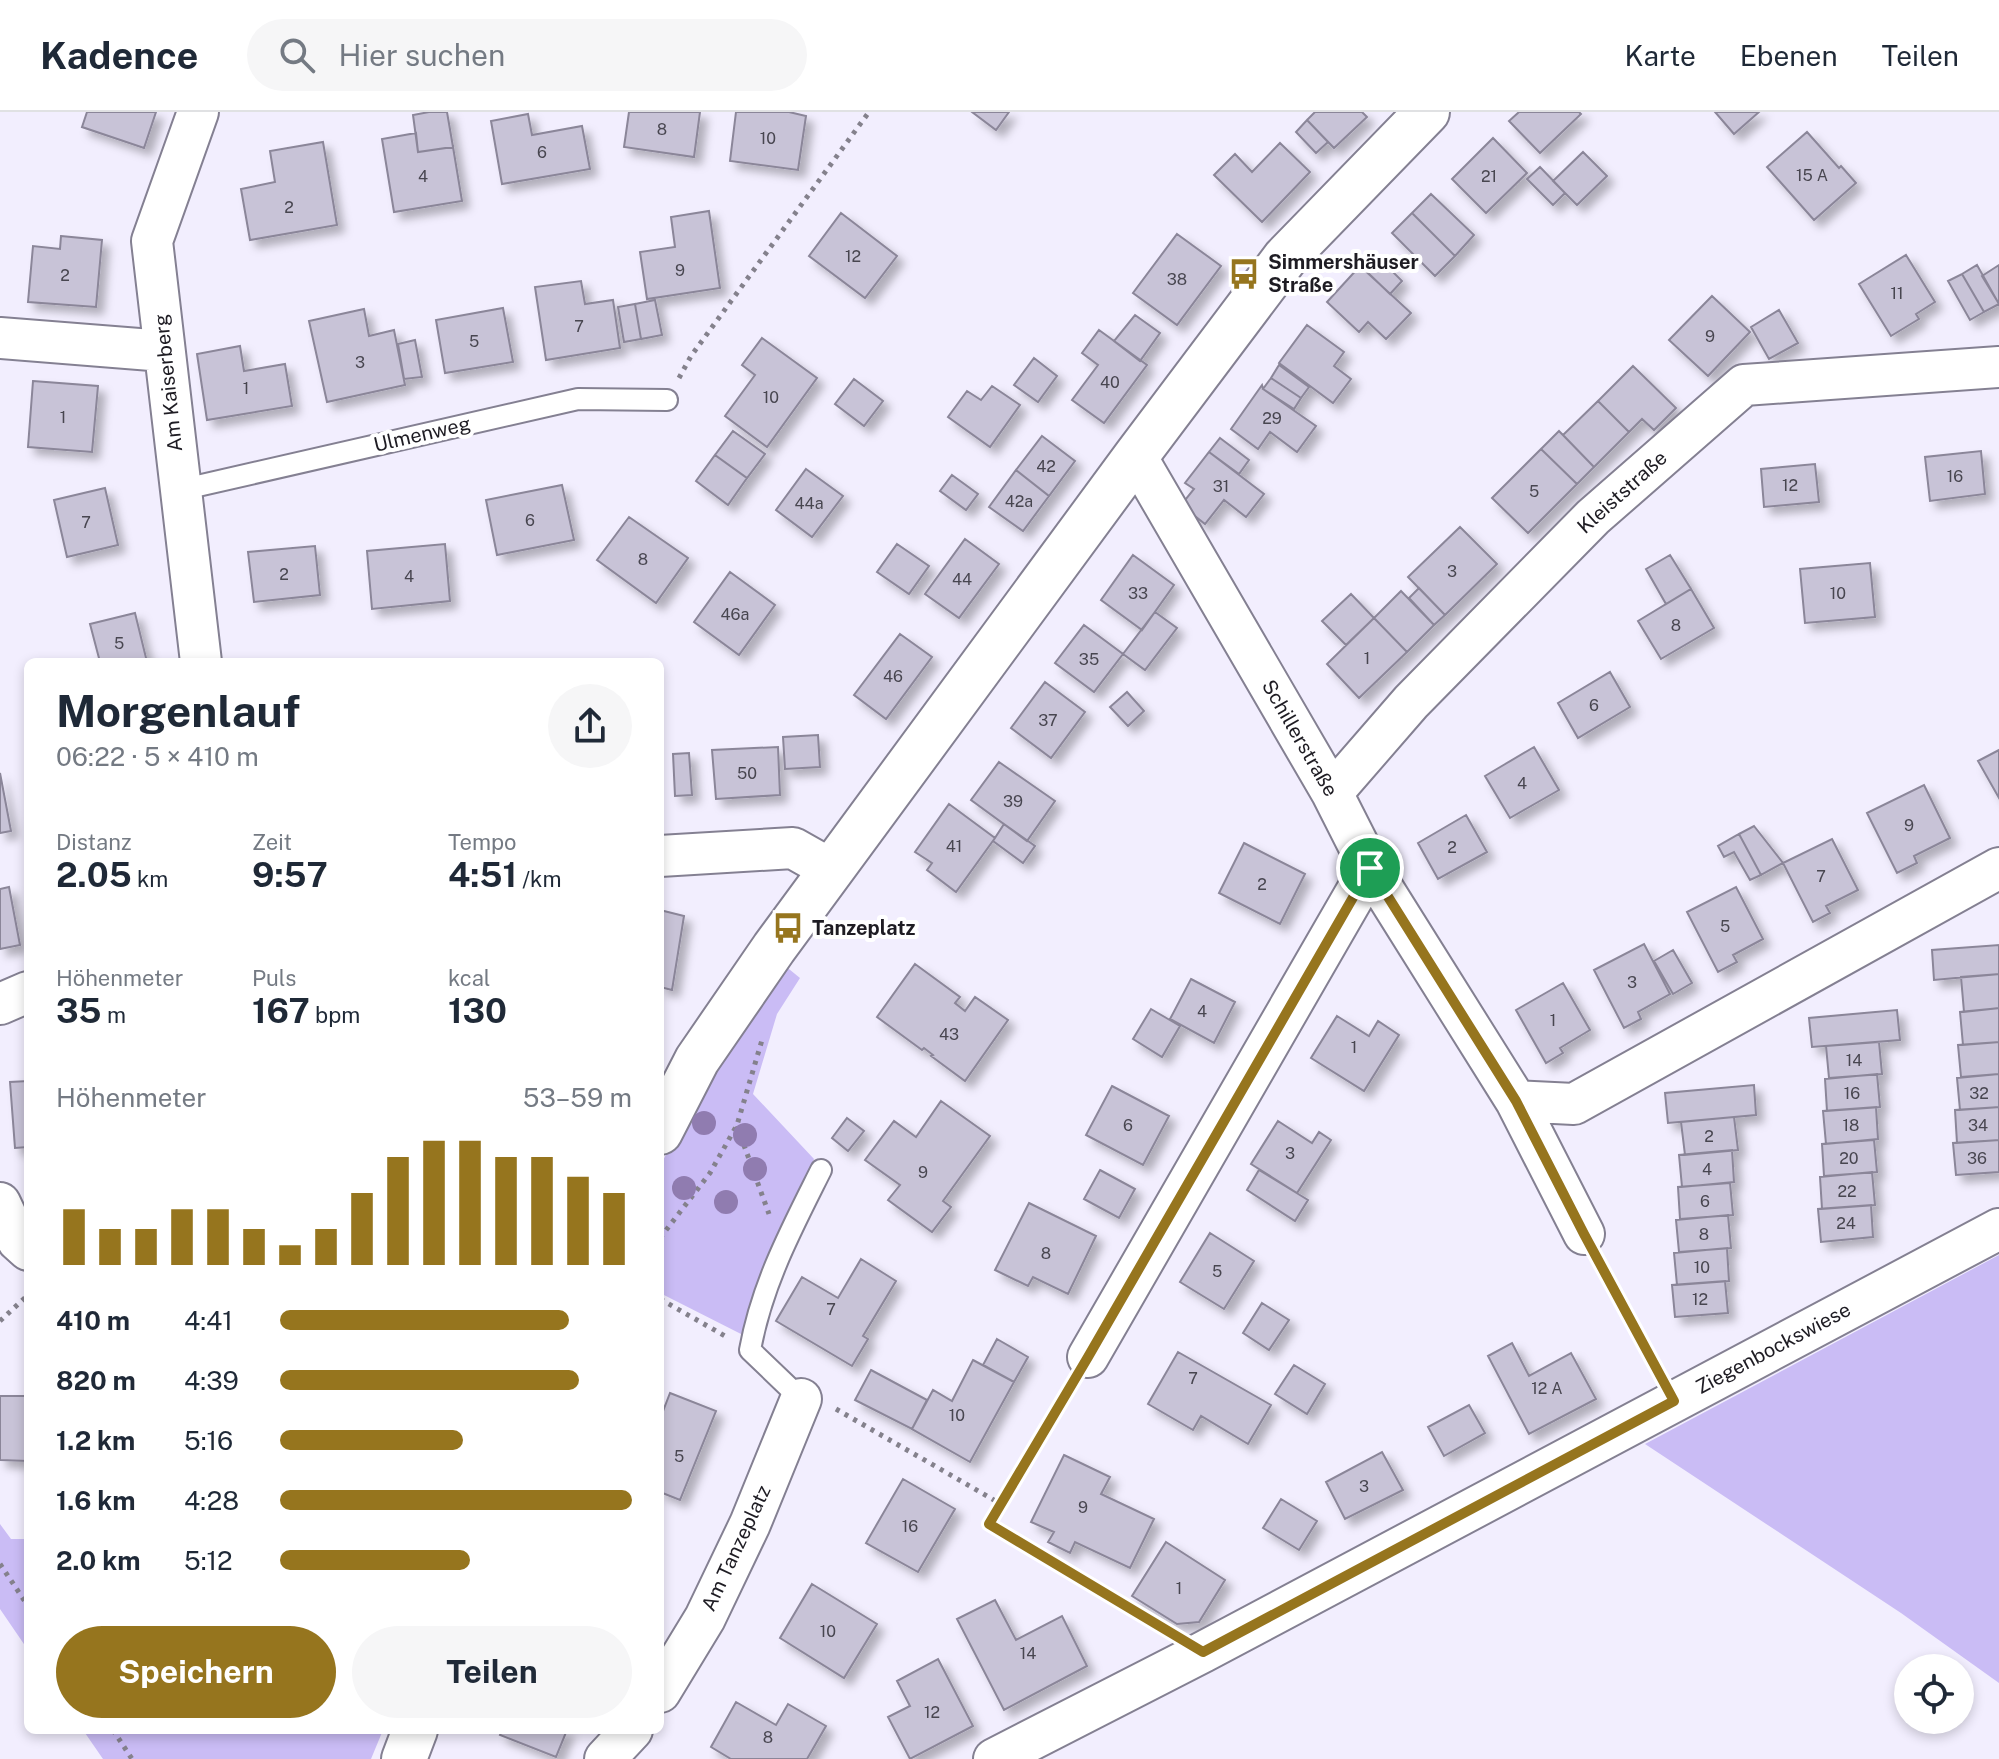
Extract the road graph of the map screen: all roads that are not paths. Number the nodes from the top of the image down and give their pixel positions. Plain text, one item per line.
1 (198, 112) edge
2 (1427, 112) edge
3 (0, 338) edge
4 (164, 351) junction
5 (1999, 367) edge
6 (667, 400) road end
7 (1136, 456) junction
8 (180, 490) junction
9 (201, 658) edge
10 (1332, 793) junction
11 (664, 856) edge
12 (1370, 868) junction
13 (1999, 868) edge
14 (832, 870) junction
15 (24, 994) edge
16 (0, 1004) edge
17 (1516, 1101) junction
18 (664, 1124) edge
19 (821, 1170) dead end
20 (0, 1203) edge
21 (1999, 1229) edge
22 (1584, 1234) road end
23 (24, 1246) edge
24 (1088, 1357) road end
25 (801, 1399) joint
26 (664, 1685) edge
27 (413, 1734) edge
28 (628, 1734) edge
29 (404, 1759) edge
30 (605, 1759) edge
31 (994, 1759) edge

1 - 4 street, Am Kaiserberg
2 - 7 street
3 - 4 street
4 - 8 street, Am Kaiserberg
5 - 10 street, Kleiststraße
6 - 8 lane, Ulmenweg
7 - 10 street, Schillerstraße
7 - 14 street
8 - 9 street, Am Kaiserberg
10 - 12 street, Schillerstraße
11 - 14 street
12 - 17 street, Schillerstraße
12 - 24 street
13 - 17 street
14 - 18 street
15 - 16 street
17 - 22 street, Schillerstraße
19 - 25 lane
20 - 23 street
21 - 31 street, Ziegenbockswiese
25 - 26 street, Am Tanzeplatz
27 - 29 street
28 - 30 street

